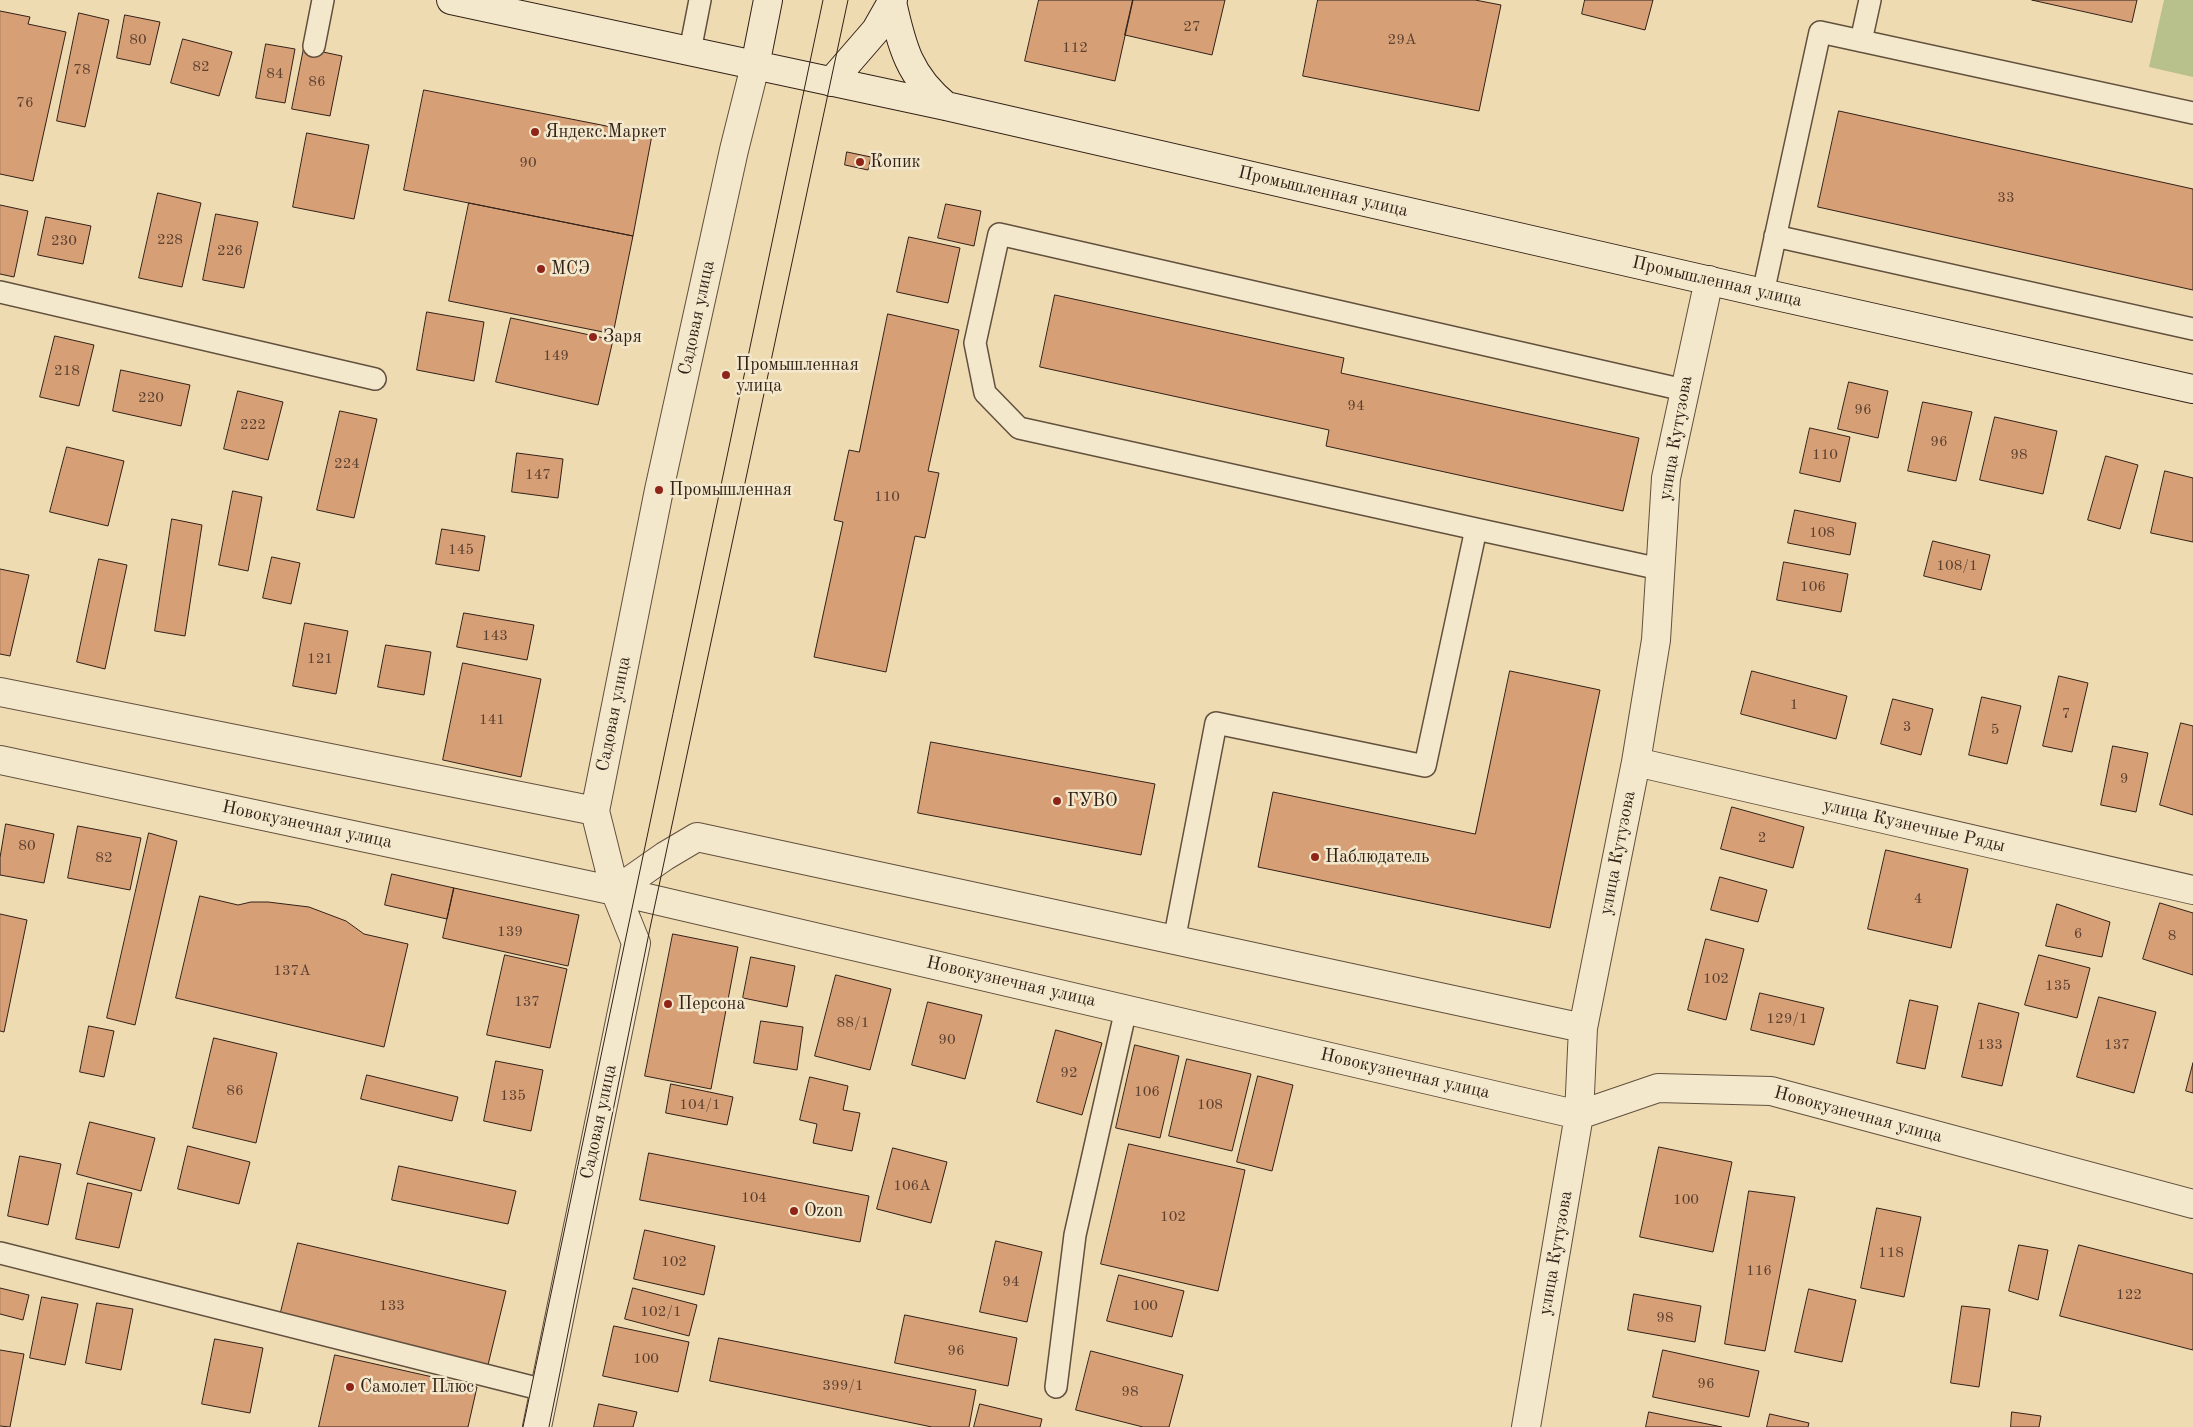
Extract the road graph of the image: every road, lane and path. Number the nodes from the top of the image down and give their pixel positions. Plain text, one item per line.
1 (323, 0) edge
2 (451, 0) edge
3 (700, 0) edge
4 (768, 0) edge
5 (1870, 0) edge
6 (893, 1) edge
7 (1862, 41) junction
8 (314, 46) dead end
9 (690, 51) junction
10 (755, 66) junction
11 (831, 82) junction
12 (946, 106) junction
13 (2193, 114) edge
14 (1775, 236) junction
15 (1709, 280) junction
16 (0, 292) edge
17 (1762, 293) junction
18 (2193, 329) edge
19 (375, 379) dead end
20 (2193, 389) edge
21 (1684, 390) junction
22 (1476, 529) junction
23 (1660, 569) junction
24 (0, 692) edge
25 (0, 760) edge
26 (1636, 762) junction
27 (595, 811) junction
28 (2193, 890) edge
29 (615, 891) junction
30 (1174, 941) junction
31 (1126, 1009) junction
32 (1582, 1028) junction
33 (1579, 1115) junction
34 (2193, 1204) edge
35 (0, 1253) edge
36 (1056, 1387) dead end
37 (544, 1390) junction
38 (537, 1427) edge
39 (1526, 1427) edge

1 - 8 lane
2 - 9 street, Промышленная улица
3 - 9 lane
4 - 10 street, Садовая улица
5 - 7 lane
6 - 11 street
6 - 12 street
7 - 13 lane
7 - 14 lane
9 - 10 street, Промышленная улица
10 - 11 street, Промышленная улица
10 - 27 street, Садовая улица
11 - 12 street, Промышленная улица
12 - 15 street, Промышленная улица
14 - 17 lane
14 - 18 lane
15 - 17 street, Промышленная улица
15 - 21 street, улица Кутузова
16 - 19 lane
17 - 20 street, Промышленная улица
21 - 22 lane
21 - 23 street, улица Кутузова
22 - 23 lane
22 - 30 lane
23 - 26 street, улица Кутузова
24 - 27 street
25 - 29 street, Новокузнечная улица
26 - 28 street, улица Кузнечные Ряды
26 - 32 street, улица Кутузова
27 - 29 street, Садовая улица
29 - 30 street
29 - 31 street, Новокузнечная улица
29 - 37 street, Садовая улица
30 - 32 street
31 - 33 street, Новокузнечная улица
31 - 36 lane
32 - 33 street, улица Кутузова
33 - 34 street, Новокузнечная улица
33 - 39 street, улица Кутузова
35 - 37 lane
37 - 38 street, Садовая улица

